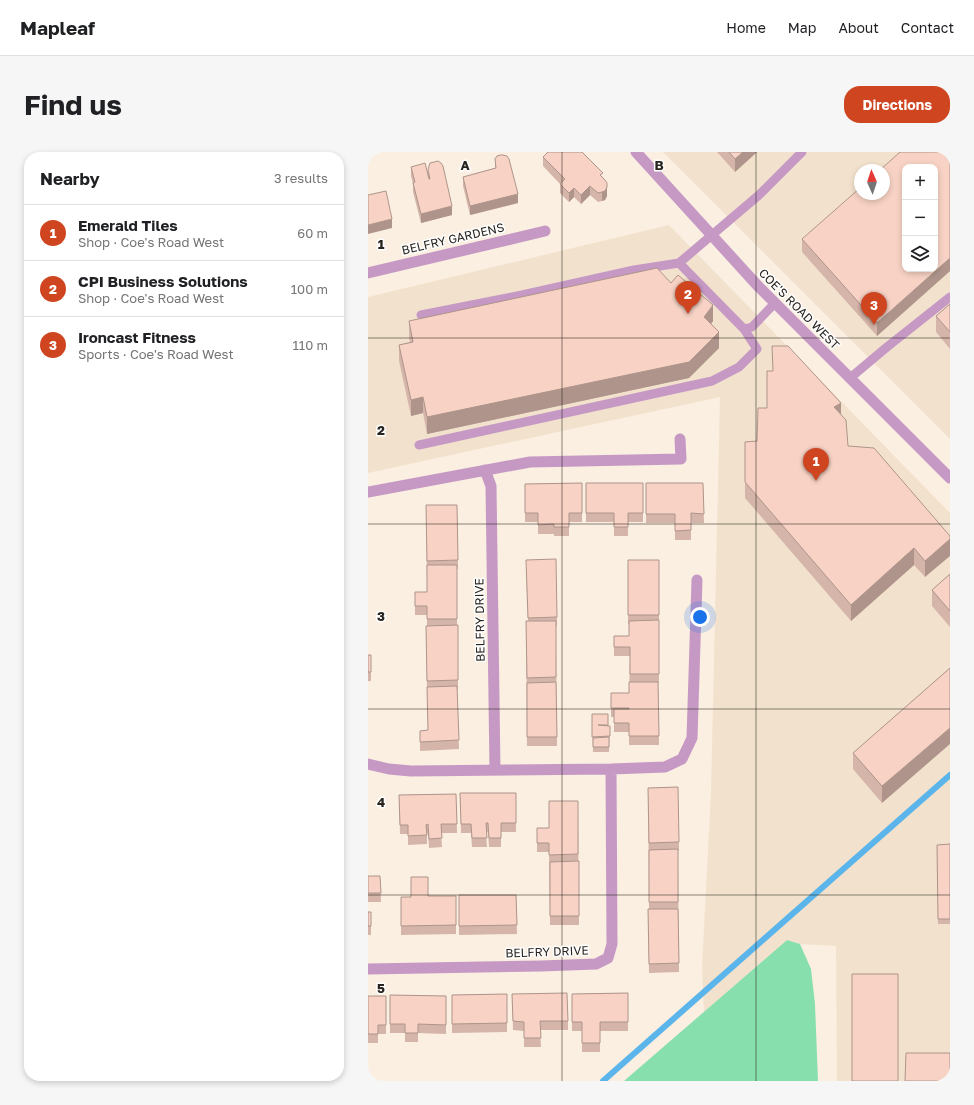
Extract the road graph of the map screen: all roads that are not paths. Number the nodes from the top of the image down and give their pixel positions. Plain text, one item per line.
1 (636, 152) edge
2 (802, 152) edge
3 (545, 231) dead end
4 (711, 235) junction
5 (679, 263) junction
6 (368, 273) edge
7 (950, 298) edge
8 (775, 303) junction
9 (421, 316) dead end
10 (744, 330) junction
11 (850, 378) junction
12 (680, 439) dead end
13 (419, 445) dead end
14 (485, 470) junction
15 (950, 478) edge
16 (368, 492) edge
17 (697, 580) dead end
18 (368, 764) edge
19 (611, 769) junction
20 (495, 770) junction
21 (368, 969) edge

1 - 4 street, COE'S ROAD WEST
2 - 4 lane
3 - 6 street, BELFRY GARDENS
4 - 5 lane
4 - 8 street, COE'S ROAD WEST
5 - 9 lane
5 - 10 lane
7 - 11 lane
8 - 10 lane
8 - 11 street, COE'S ROAD WEST
10 - 13 lane
11 - 15 street, COE'S ROAD WEST
12 - 14 street
14 - 16 street
14 - 20 street, BELFRY DRIVE
17 - 19 street
18 - 20 street
19 - 20 street
19 - 21 street, BELFRY DRIVE

